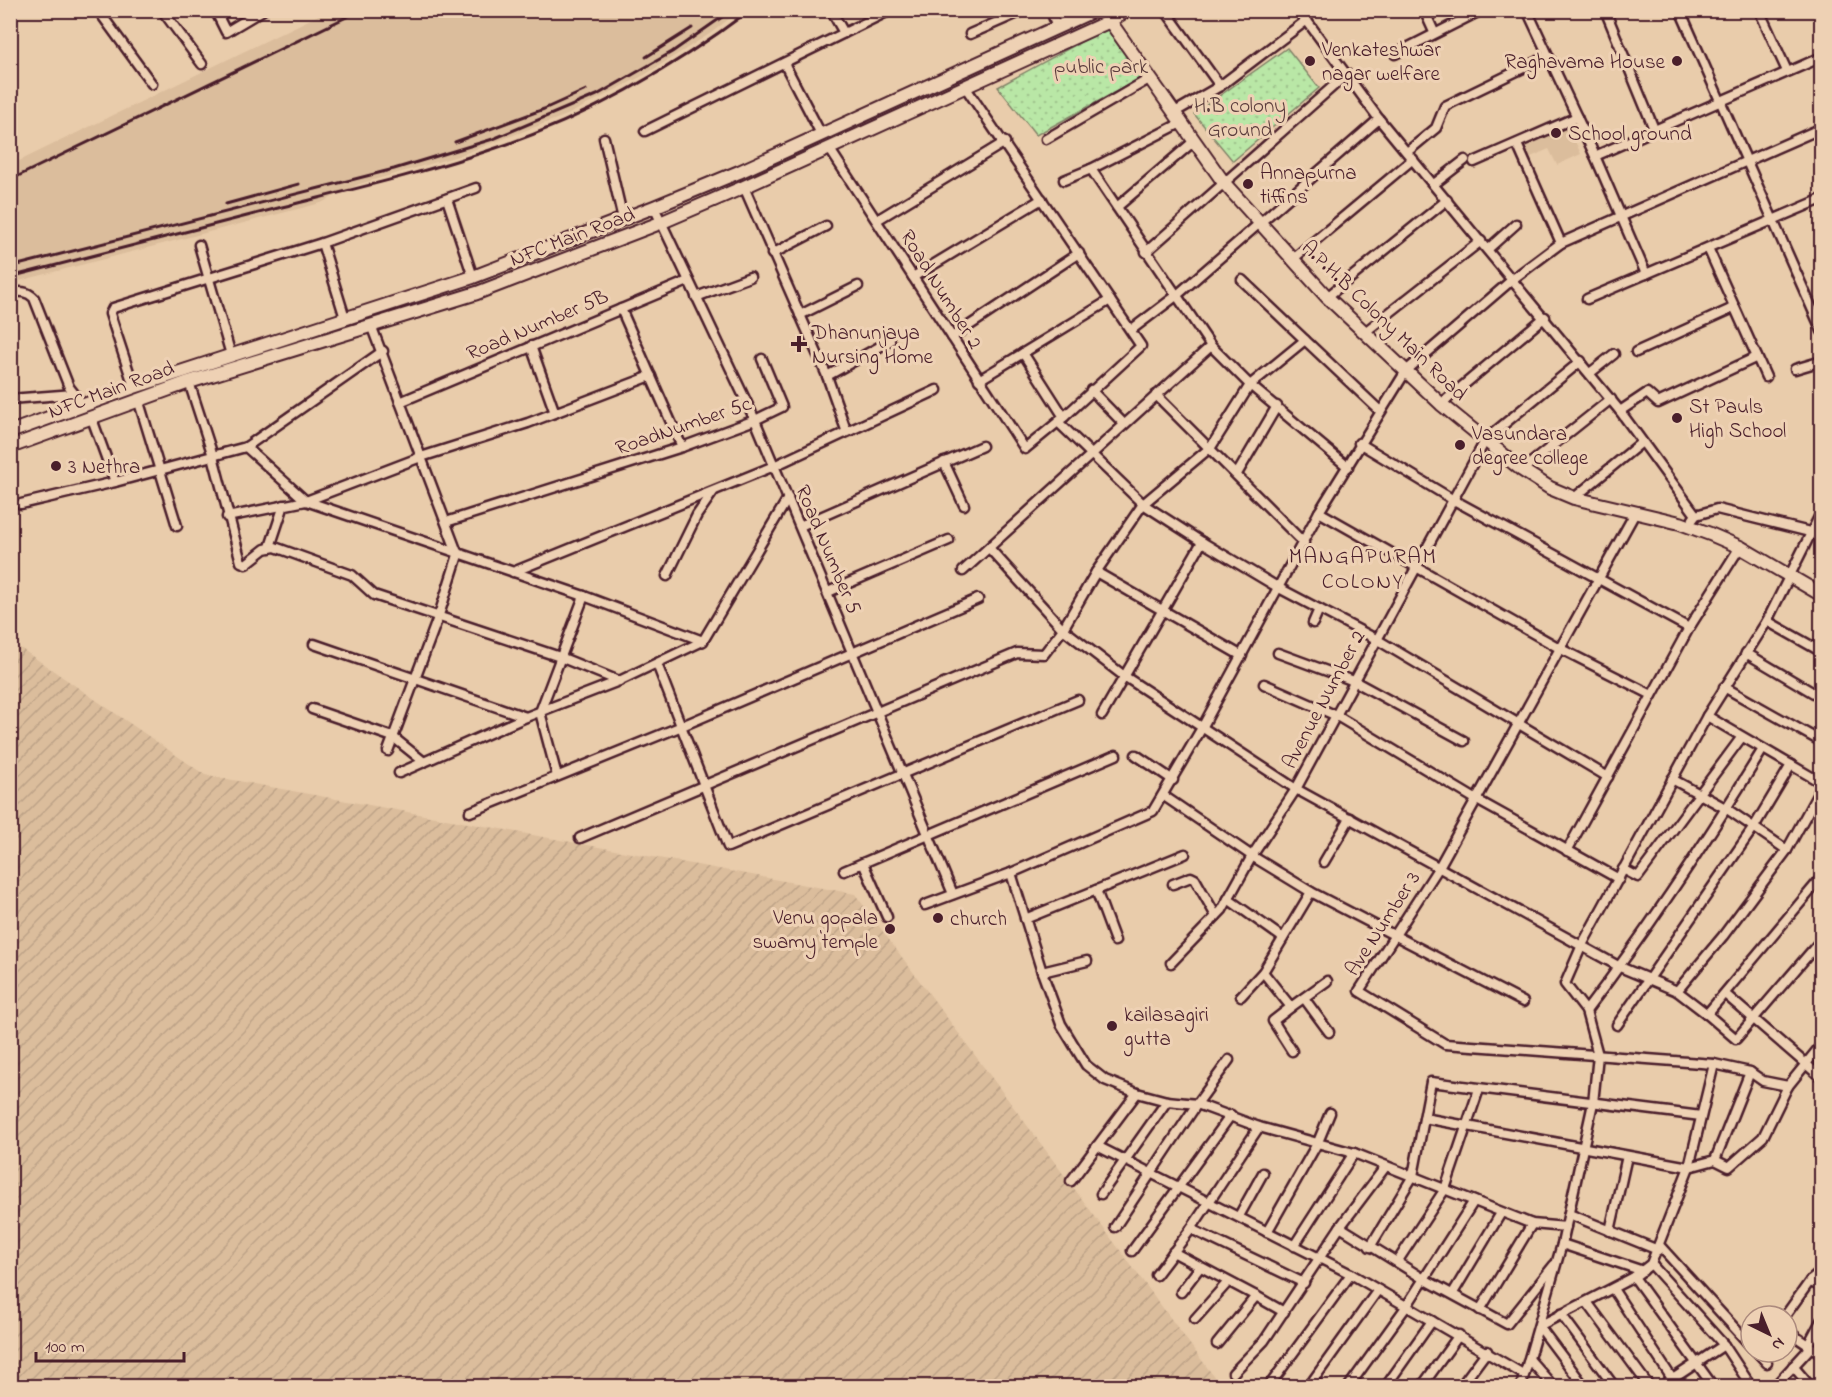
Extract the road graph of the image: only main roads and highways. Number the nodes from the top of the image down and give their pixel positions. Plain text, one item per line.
1 (1095, 10) edge
2 (1102, 10) edge
3 (1119, 14) edge
4 (302, 332) junction
5 (305, 346) junction
6 (10, 432) edge
7 (10, 447) edge
8 (1821, 595) edge

1 - 4 main road, NFC Main Road
2 - 3 main road, A.P.H.B Colony Main Road
3 - 5 main road, NFC Main Road
3 - 8 main road, A.P.H.B Colony Main Road
4 - 5 main road
4 - 6 main road, NFC Main Road
5 - 7 main road, NFC Main Road

